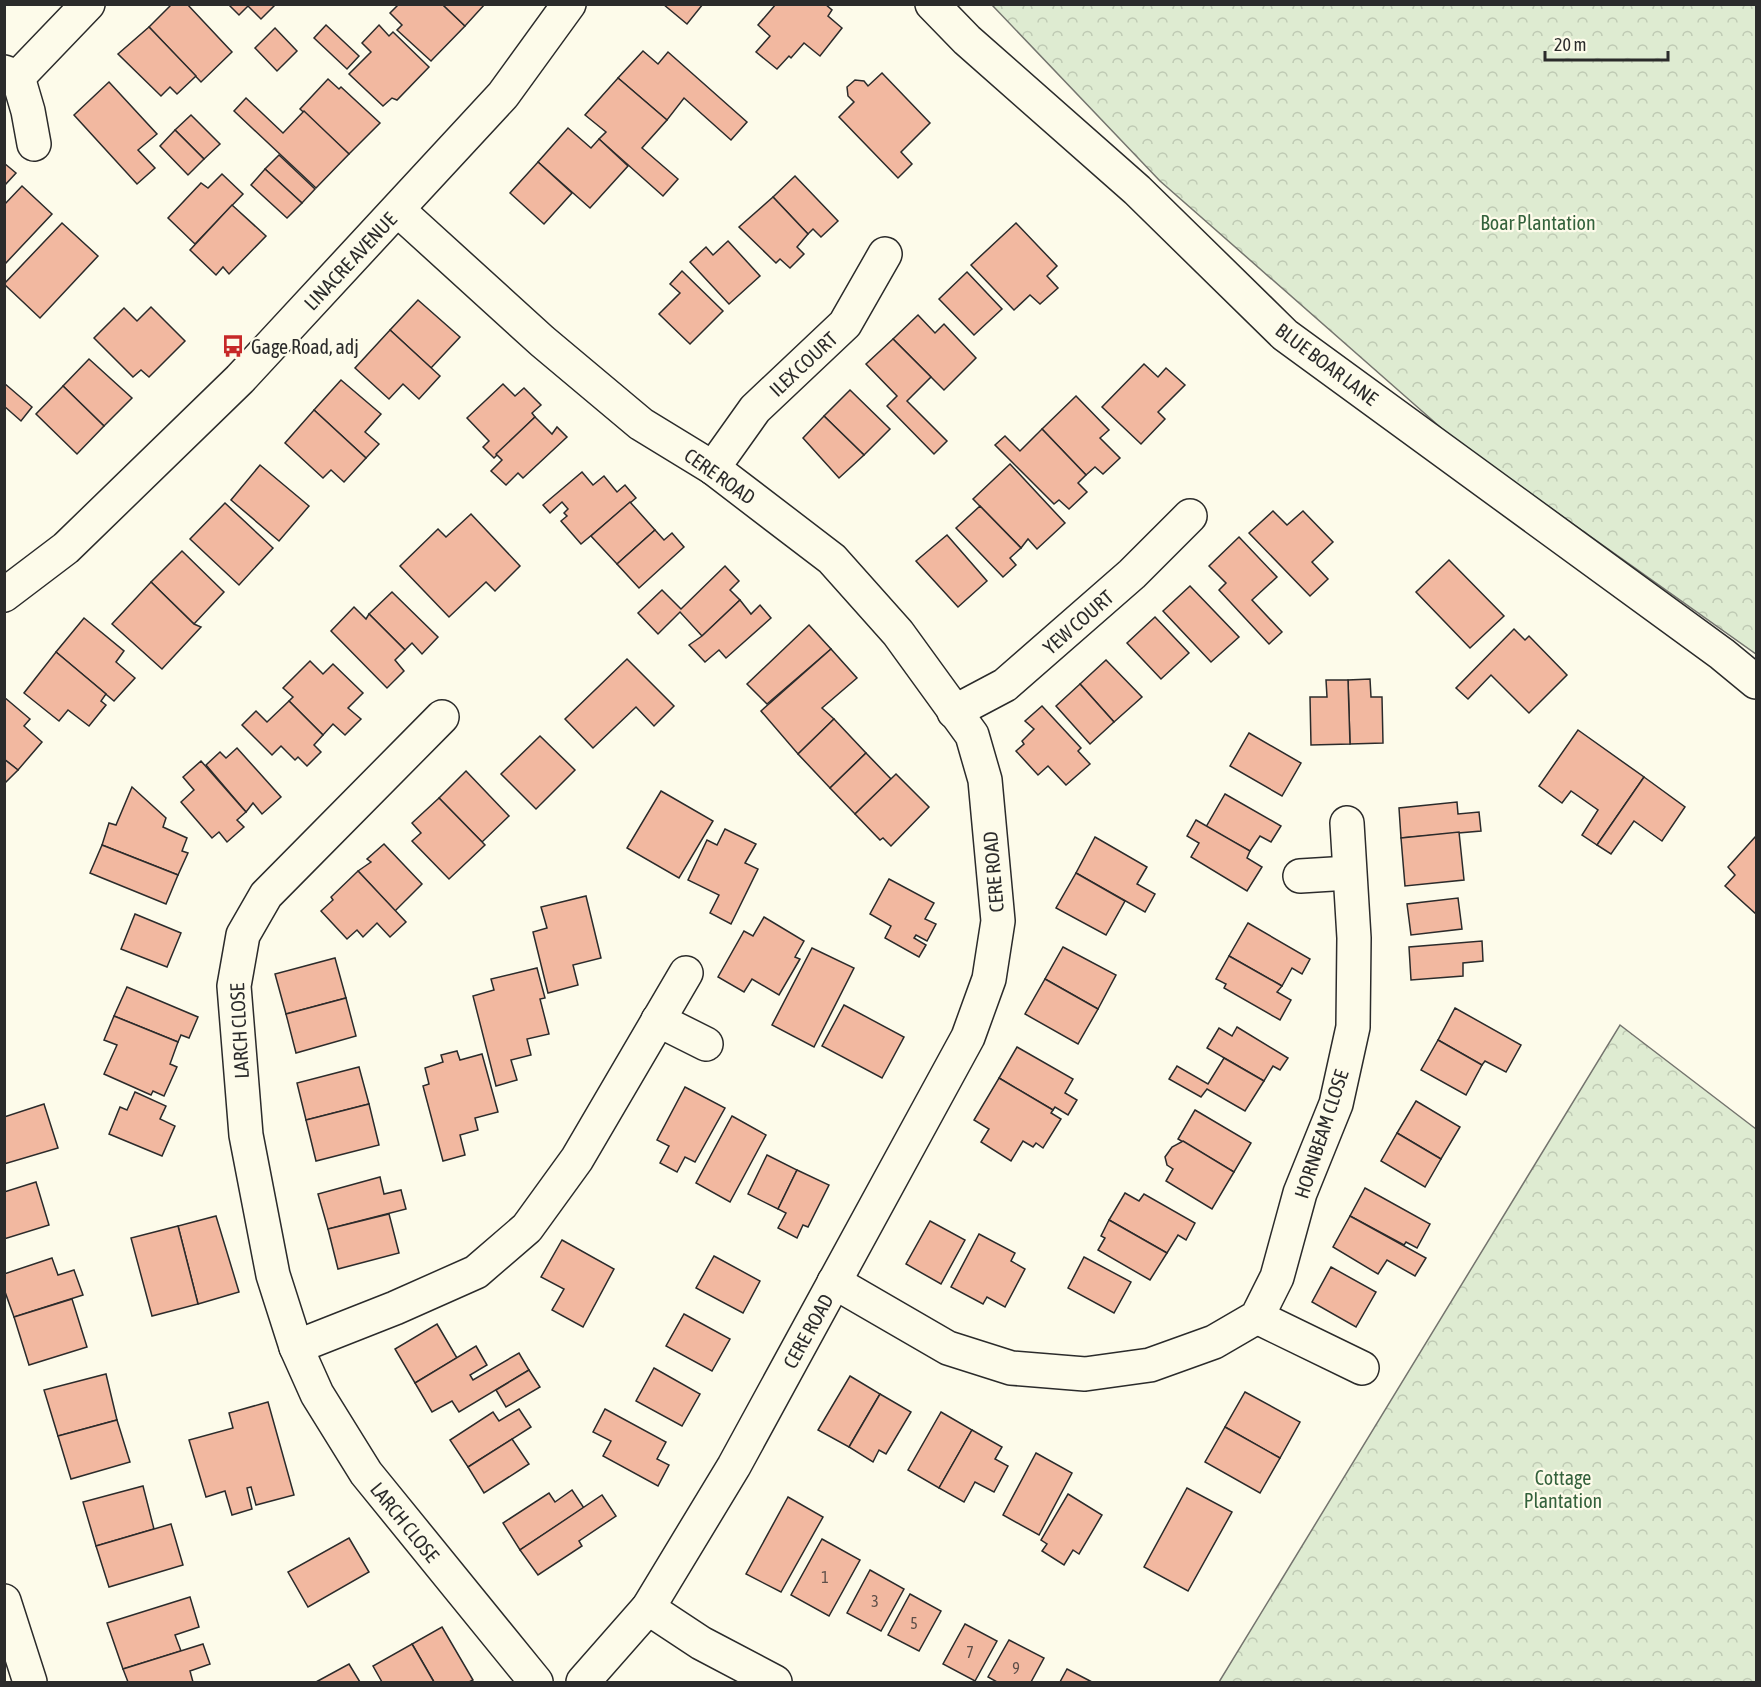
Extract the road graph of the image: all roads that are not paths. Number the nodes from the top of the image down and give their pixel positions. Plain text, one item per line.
1 (88, 4) edge
2 (569, 4) edge
3 (932, 4) edge
4 (11, 75) edge
5 (34, 144) dead end
6 (398, 210) junction
7 (885, 254) dead end
8 (713, 468) junction
9 (1190, 516) dead end
10 (4, 596) edge
11 (1756, 682) edge
12 (954, 712) junction
13 (442, 717) dead end
14 (1347, 823) dead end
15 (1349, 873) junction
16 (1300, 876) dead end
17 (686, 973) dead end
18 (658, 1020) junction
19 (706, 1044) dead end
20 (834, 1282) junction
21 (1257, 1317) junction
22 (296, 1347) junction
23 (1362, 1368) dead end
24 (4, 1601) edge
25 (648, 1608) junction
26 (30, 1683) edge
27 (536, 1683) edge
28 (583, 1683) edge
29 (775, 1683) edge

1 - 4 street
2 - 6 street, LINACRE AVENUE
3 - 11 street, BLUE BOAR LANE
4 - 5 street
6 - 8 street, CERE ROAD
6 - 10 street, LINACRE AVENUE
7 - 8 street, ILEX COURT
8 - 12 street, CERE ROAD
9 - 12 street, YEW COURT
12 - 20 street, CERE ROAD
13 - 22 street, LARCH CLOSE
14 - 15 street, HORNBEAM CLOSE
15 - 16 street
15 - 21 street, HORNBEAM CLOSE
17 - 18 street
18 - 19 street
18 - 22 street
20 - 21 street
20 - 25 street, CERE ROAD
21 - 23 street
22 - 27 street, LARCH CLOSE
24 - 26 street
25 - 28 street, CERE ROAD
25 - 29 street

